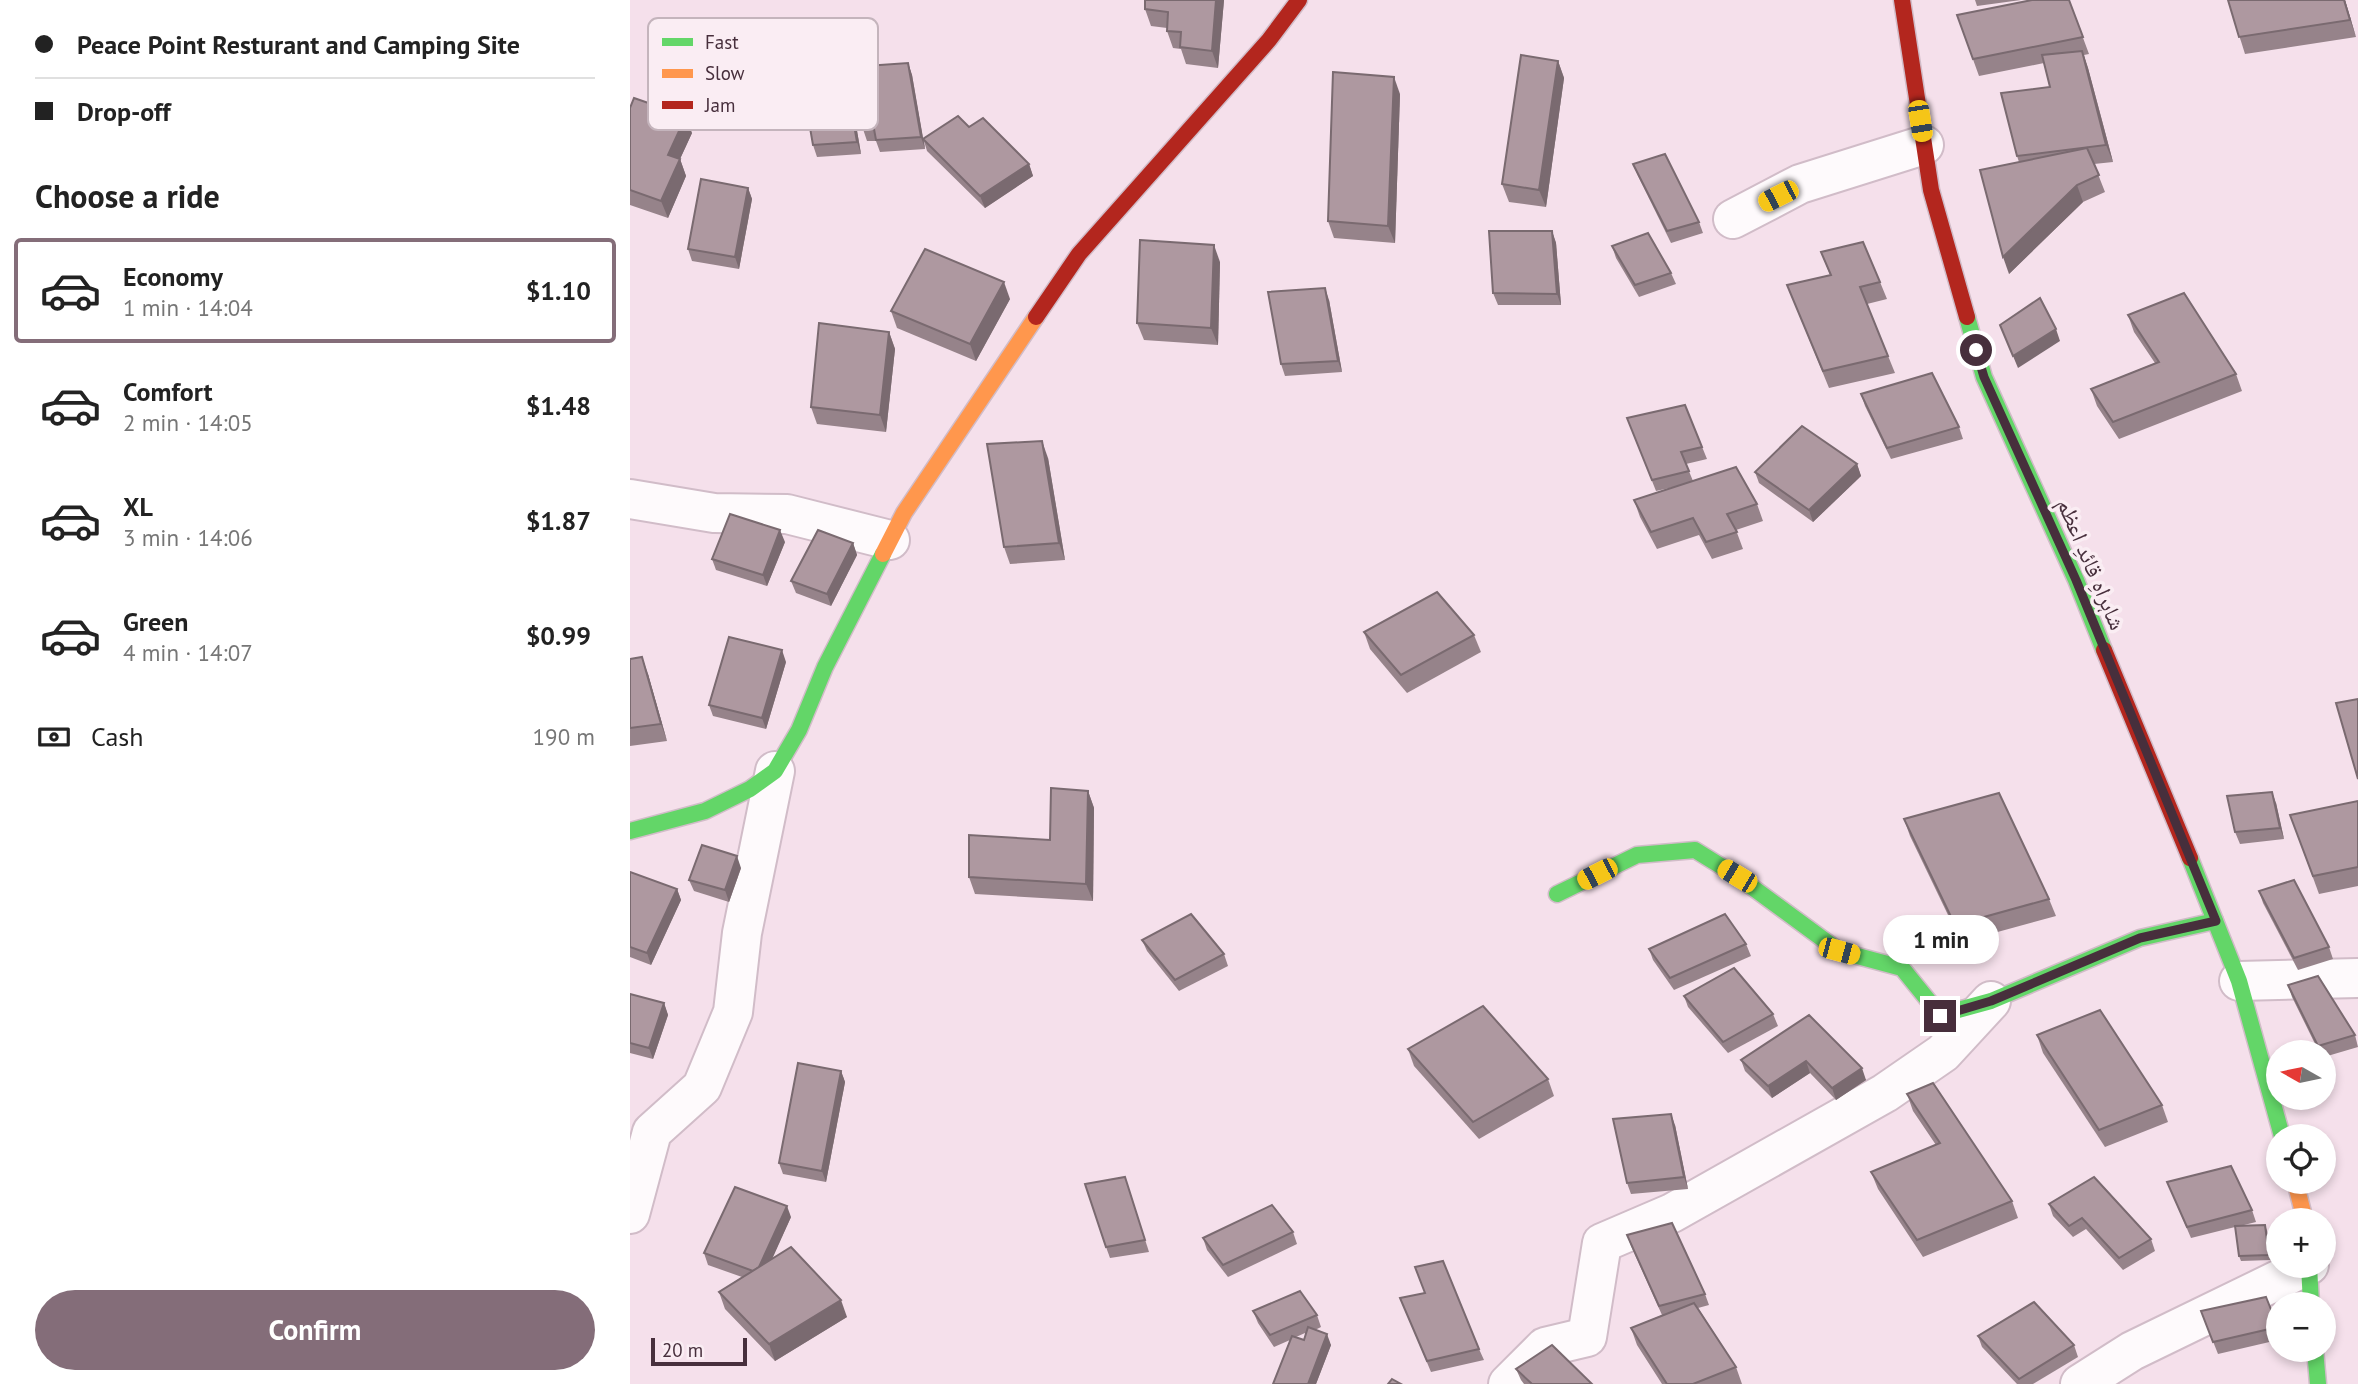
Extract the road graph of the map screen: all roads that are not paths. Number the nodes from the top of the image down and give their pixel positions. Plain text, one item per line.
1 (1299, 0) edge
2 (1902, 0) edge
3 (1924, 145) junction
4 (1733, 219) dead end
5 (630, 499) edge
6 (890, 540) junction
7 (775, 771) junction
8 (630, 831) edge
9 (1557, 894) dead end
10 (2216, 921) junction
11 (2358, 978) edge
12 (2239, 981) junction
13 (1991, 1001) junction
14 (2279, 1124) edge
15 (641, 1130) edge
16 (630, 1214) edge
17 (2283, 1278) edge
18 (2316, 1362) edge
19 (1508, 1384) edge
20 (2080, 1384) edge
21 (2318, 1384) edge

1 - 6 main road
2 - 3 main road, شاہراہِ قائدِ اعظم
3 - 4 street
3 - 10 main road, شاہراہِ قائدِ اعظم
5 - 6 street
6 - 7 main road
7 - 8 main road
7 - 15 street
9 - 13 main road
10 - 12 main road, شاہراہِ قائدِ اعظم
10 - 13 main road
11 - 12 street
12 - 14 main road, شاہراہِ قائدِ اعظم
13 - 19 street
15 - 16 street
17 - 20 street
18 - 21 main road

